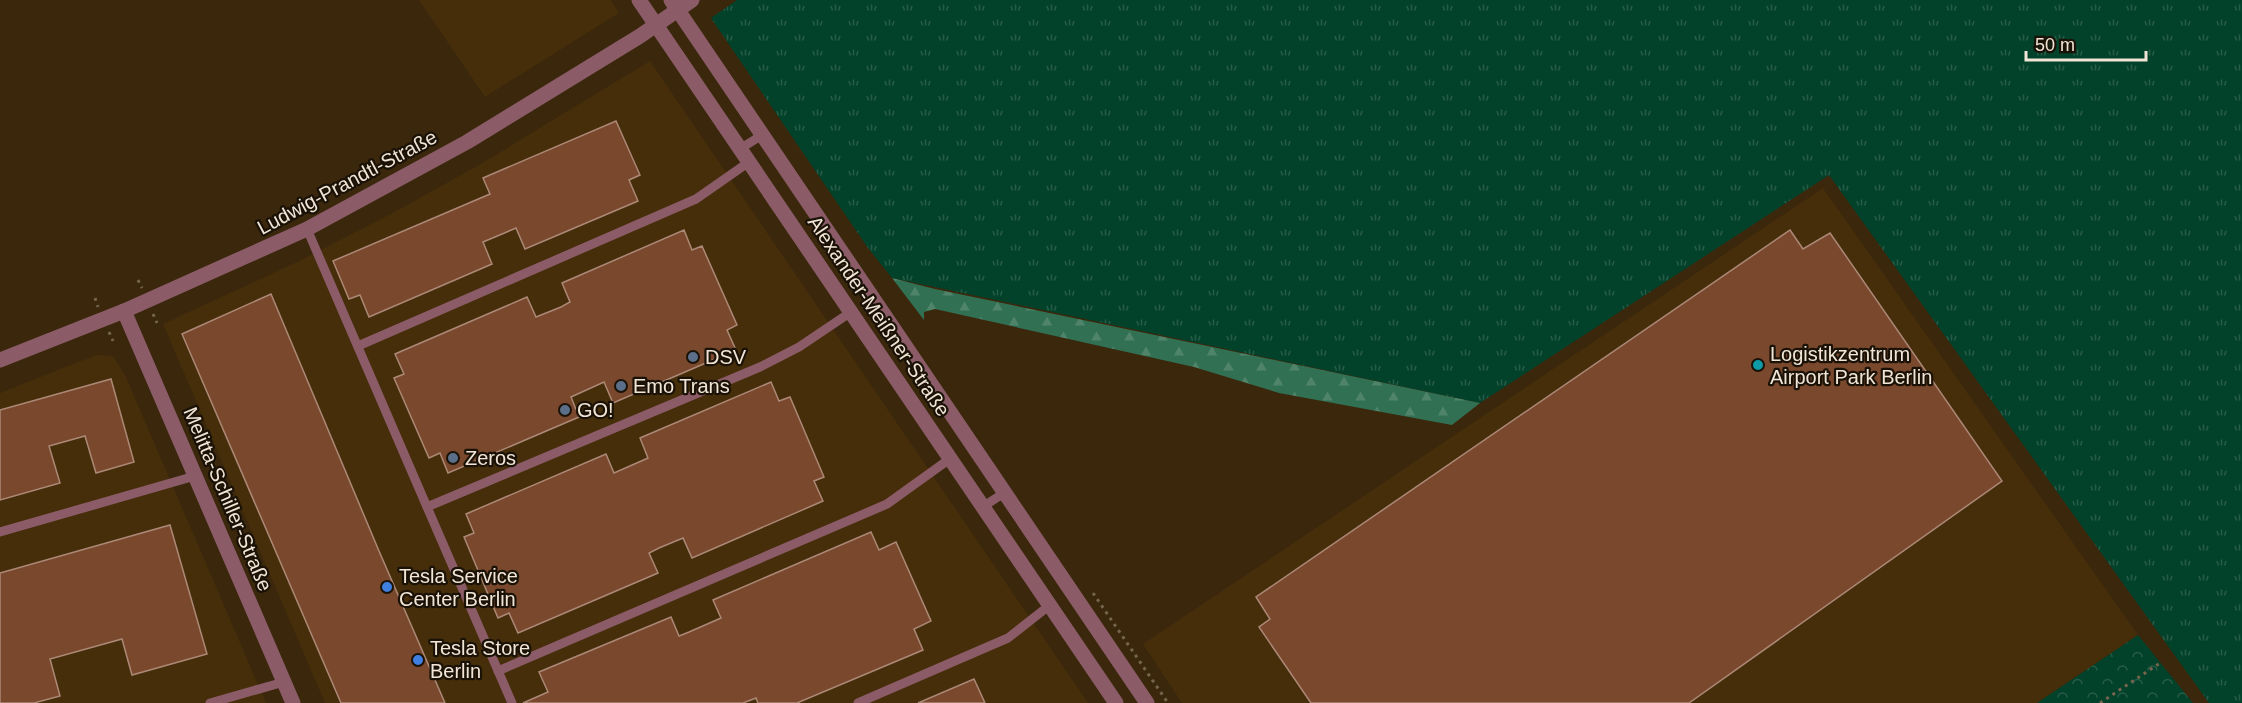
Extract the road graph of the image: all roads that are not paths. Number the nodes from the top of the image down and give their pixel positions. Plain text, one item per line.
1 (639, 0) edge
2 (692, 0) edge
3 (674, 5) edge
4 (656, 25) junction
5 (762, 135) junction
6 (745, 155) junction
7 (306, 229) junction
8 (124, 311) junction
9 (851, 312) junction
10 (358, 346) junction
11 (0, 360) edge
12 (951, 458) junction
13 (195, 476) junction
14 (1004, 493) junction
15 (984, 506) junction
16 (427, 507) junction
17 (0, 532) edge
18 (1050, 605) junction
19 (498, 670) junction
20 (284, 682) junction
21 (210, 703) edge
22 (293, 703) edge
23 (512, 703) edge
24 (858, 703) edge
25 (1116, 703) edge
26 (1147, 703) edge

1 - 4 street, Alexander-Meißner-Straße
2 - 3 street, Ludwig-Prandtl-Straße
3 - 4 street, Ludwig-Prandtl-Straße
3 - 5 street, Alexander-Meißner-Straße
4 - 6 street, Alexander-Meißner-Straße
4 - 7 street, Ludwig-Prandtl-Straße
5 - 6 lane
5 - 14 street, Alexander-Meißner-Straße
6 - 9 street, Alexander-Meißner-Straße
6 - 10 lane
7 - 8 street, Ludwig-Prandtl-Straße
7 - 10 lane
8 - 11 street, Ludwig-Prandtl-Straße
8 - 13 street, Melitta-Schiller-Straße
9 - 12 street, Alexander-Meißner-Straße
9 - 16 lane
10 - 16 lane
12 - 15 street, Alexander-Meißner-Straße
12 - 19 lane
13 - 17 lane
13 - 20 street, Melitta-Schiller-Straße
14 - 15 lane
14 - 26 street, Alexander-Meißner-Straße
15 - 18 street, Alexander-Meißner-Straße
16 - 19 lane
18 - 24 lane
18 - 25 street, Alexander-Meißner-Straße
19 - 23 lane
20 - 21 lane
20 - 22 street, Melitta-Schiller-Straße

